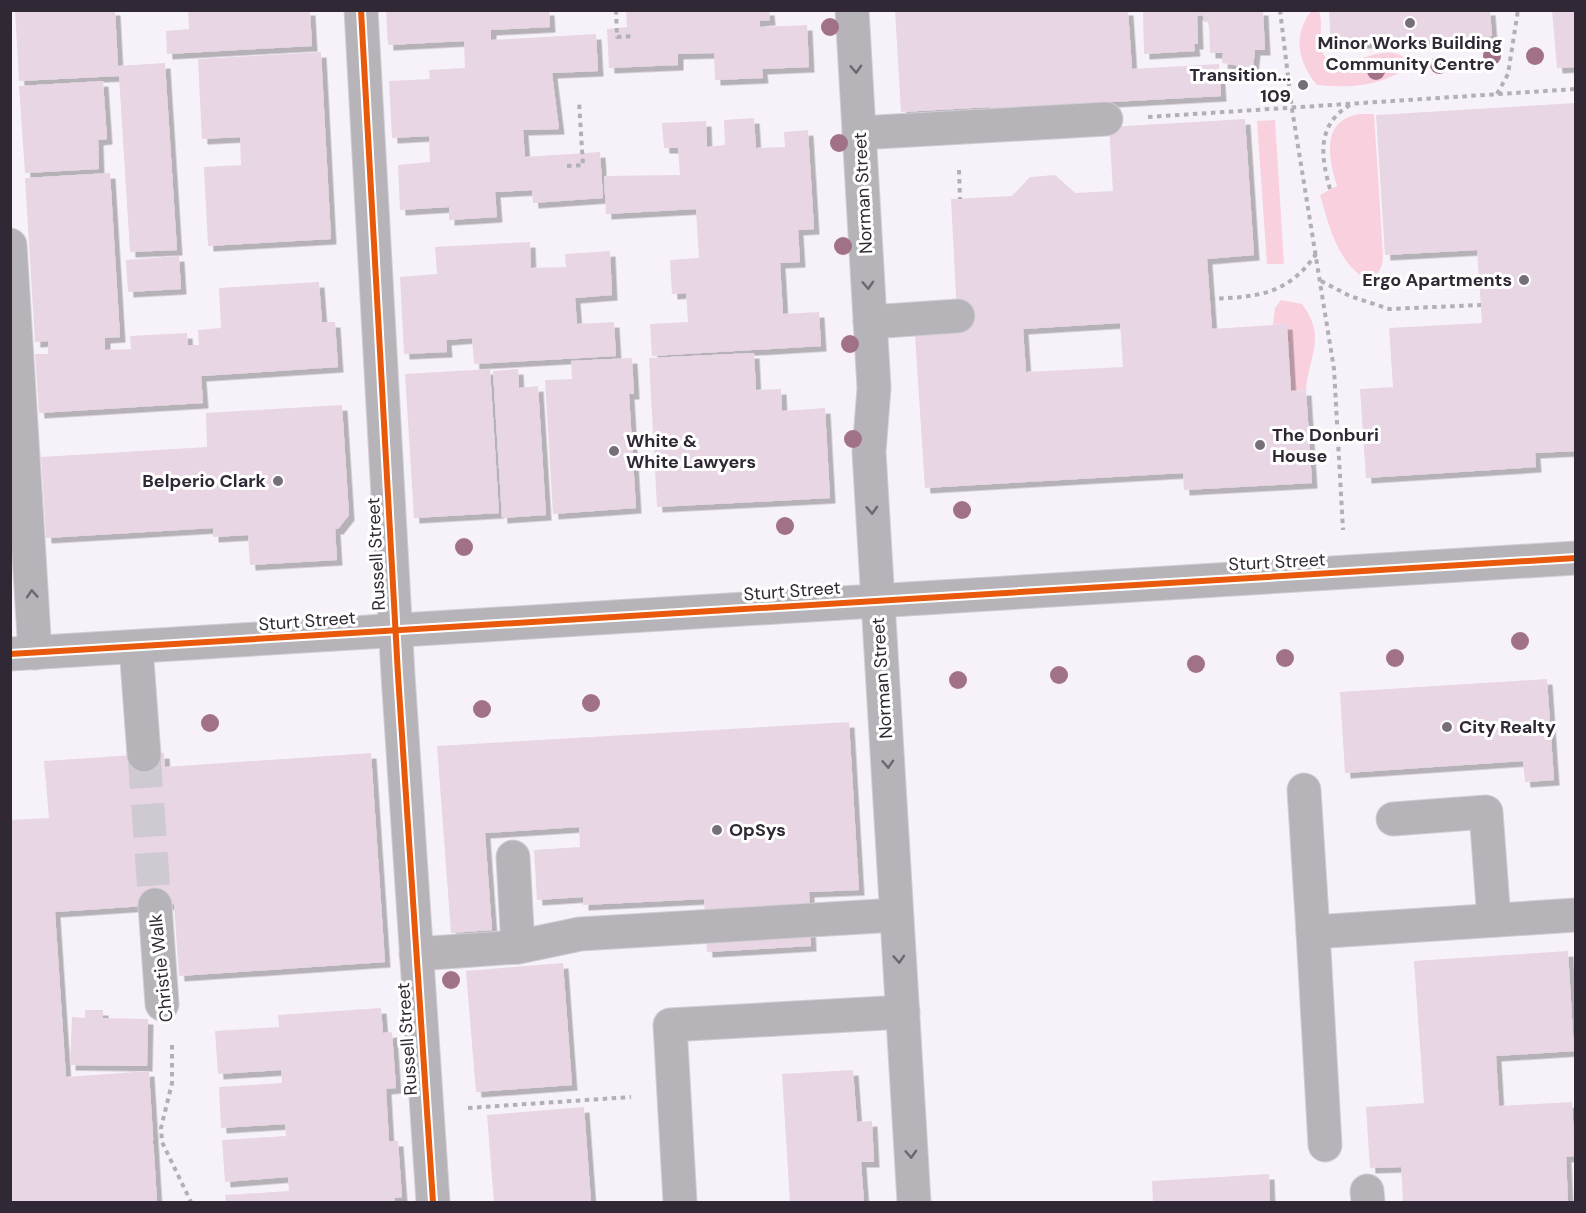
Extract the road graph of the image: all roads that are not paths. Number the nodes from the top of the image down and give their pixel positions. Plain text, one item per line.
1 (361, 10) edge
2 (852, 10) edge
3 (1107, 119) road end
4 (860, 133) junction
5 (10, 245) edge
6 (958, 316) dead end
7 (870, 322) junction
8 (1575, 558) edge
9 (878, 601) junction
10 (395, 631) junction
11 (136, 647) junction
12 (23, 653) edge
13 (144, 755) tunnel mouth
14 (1304, 790) dead end
15 (1393, 819) dead end
16 (513, 857) dead end
17 (155, 905) tunnel mouth
18 (896, 915) junction
19 (1575, 915) edge
20 (1494, 920) junction
21 (1313, 932) junction
22 (518, 947) junction
23 (417, 954) junction
24 (162, 1004) road end
25 (903, 1012) junction
26 (1325, 1145) dead end
27 (433, 1203) edge
28 (680, 1203) edge
29 (914, 1203) edge

1 - 10 street, Russell Street
2 -> 4 street, Norman Street
3 - 4 street
4 -> 7 street, Norman Street
12 -> 5 street
6 - 7 street
7 -> 9 street, Norman Street
8 - 9 street, Sturt Street
9 - 10 street, Sturt Street
9 -> 18 street, Norman Street
10 - 11 street, Sturt Street
10 - 23 street, Russell Street
11 - 12 street, Sturt Street
11 - 13 street
14 - 21 street
15 - 20 street
16 - 22 street
17 - 24 street, Christie Walk
18 - 22 street
18 -> 25 street, Norman Street
19 - 20 street
20 - 21 street
21 - 26 street
22 - 23 street
23 - 27 street, Russell Street
25 - 28 street
25 -> 29 street, Norman Street

